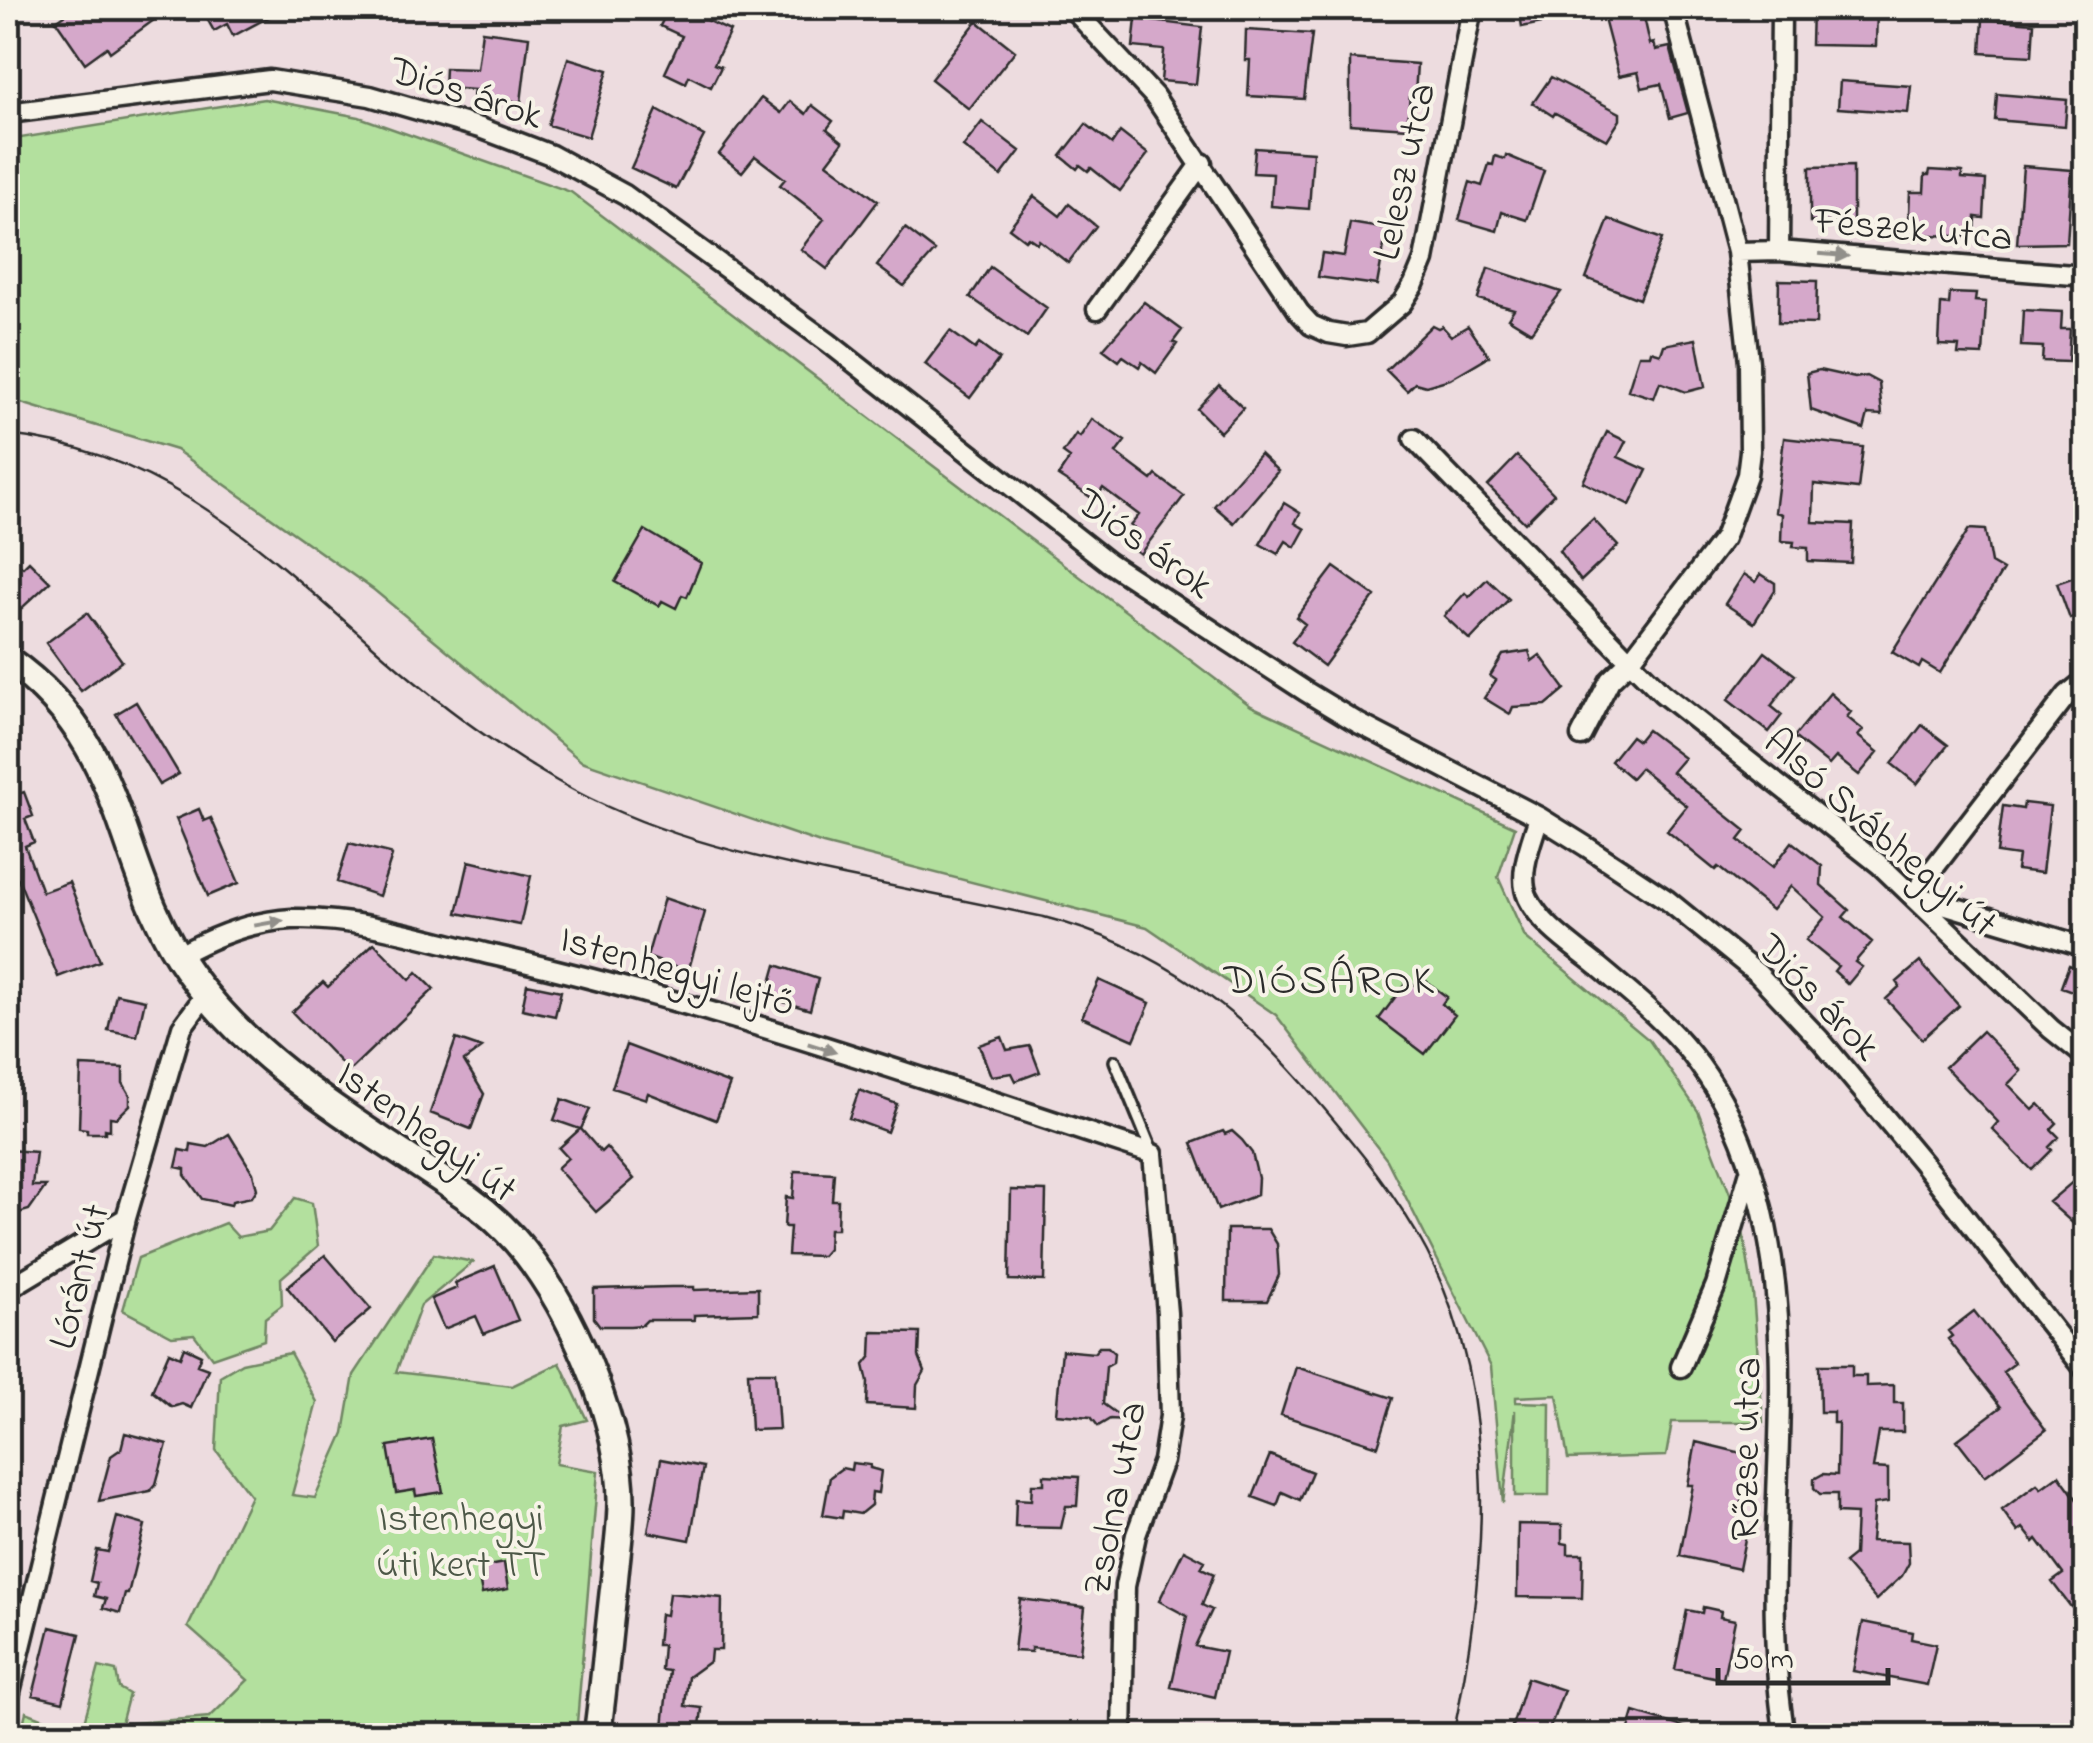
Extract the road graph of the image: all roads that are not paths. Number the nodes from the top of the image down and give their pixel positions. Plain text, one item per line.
1 (1072, 8) edge
2 (1472, 8) edge
3 (1673, 8) edge
4 (1780, 8) edge
5 (8, 112) edge
6 (1202, 163) junction
7 (1780, 251) junction
8 (1737, 252) junction
9 (2086, 276) edge
10 (1097, 309) dead end
11 (1414, 439) dead end
12 (8, 660) edge
13 (1630, 662) junction
14 (2086, 684) edge
15 (1581, 736) dead end
16 (1539, 817) junction
17 (1914, 895) junction
18 (2086, 947) edge
19 (178, 956) junction
20 (206, 994) junction
21 (2086, 1056) edge
22 (1115, 1061) dead end
23 (1153, 1154) junction
24 (1752, 1167) junction
25 (126, 1218) junction
26 (8, 1289) edge
27 (1682, 1367) dead end
28 (2086, 1372) edge
29 (8, 1700) edge
30 (597, 1736) edge
31 (1122, 1736) edge
32 (1784, 1736) edge

1 - 6 street
2 - 6 street, Lelesz utca
3 - 8 street
4 - 7 street
5 - 16 street, Diós árok
6 - 10 street
7 - 8 street, Fészek utca
7 -> 9 street, Fészek utca
8 - 13 street
11 - 13 street, Alsó Svábhegyi út
12 - 19 street, Istenhegyi út
13 - 15 street
13 - 17 street, Alsó Svábhegyi út
14 - 17 street
16 - 24 street, Rőzse utca
16 - 28 street, Diós árok
17 - 18 street
17 - 21 street, Alsó Svábhegyi út
19 - 20 street, Istenhegyi út
19 -> 23 street, Istenhegyi lejtő
20 - 25 street, Lóránt út
20 - 30 street, Istenhegyi út
22 - 23 lane
23 - 31 street, Zsolna utca
24 - 27 street, Rőzse utca
24 - 32 street, Rőzse utca
25 - 26 street
25 - 29 street, Lóránt út

